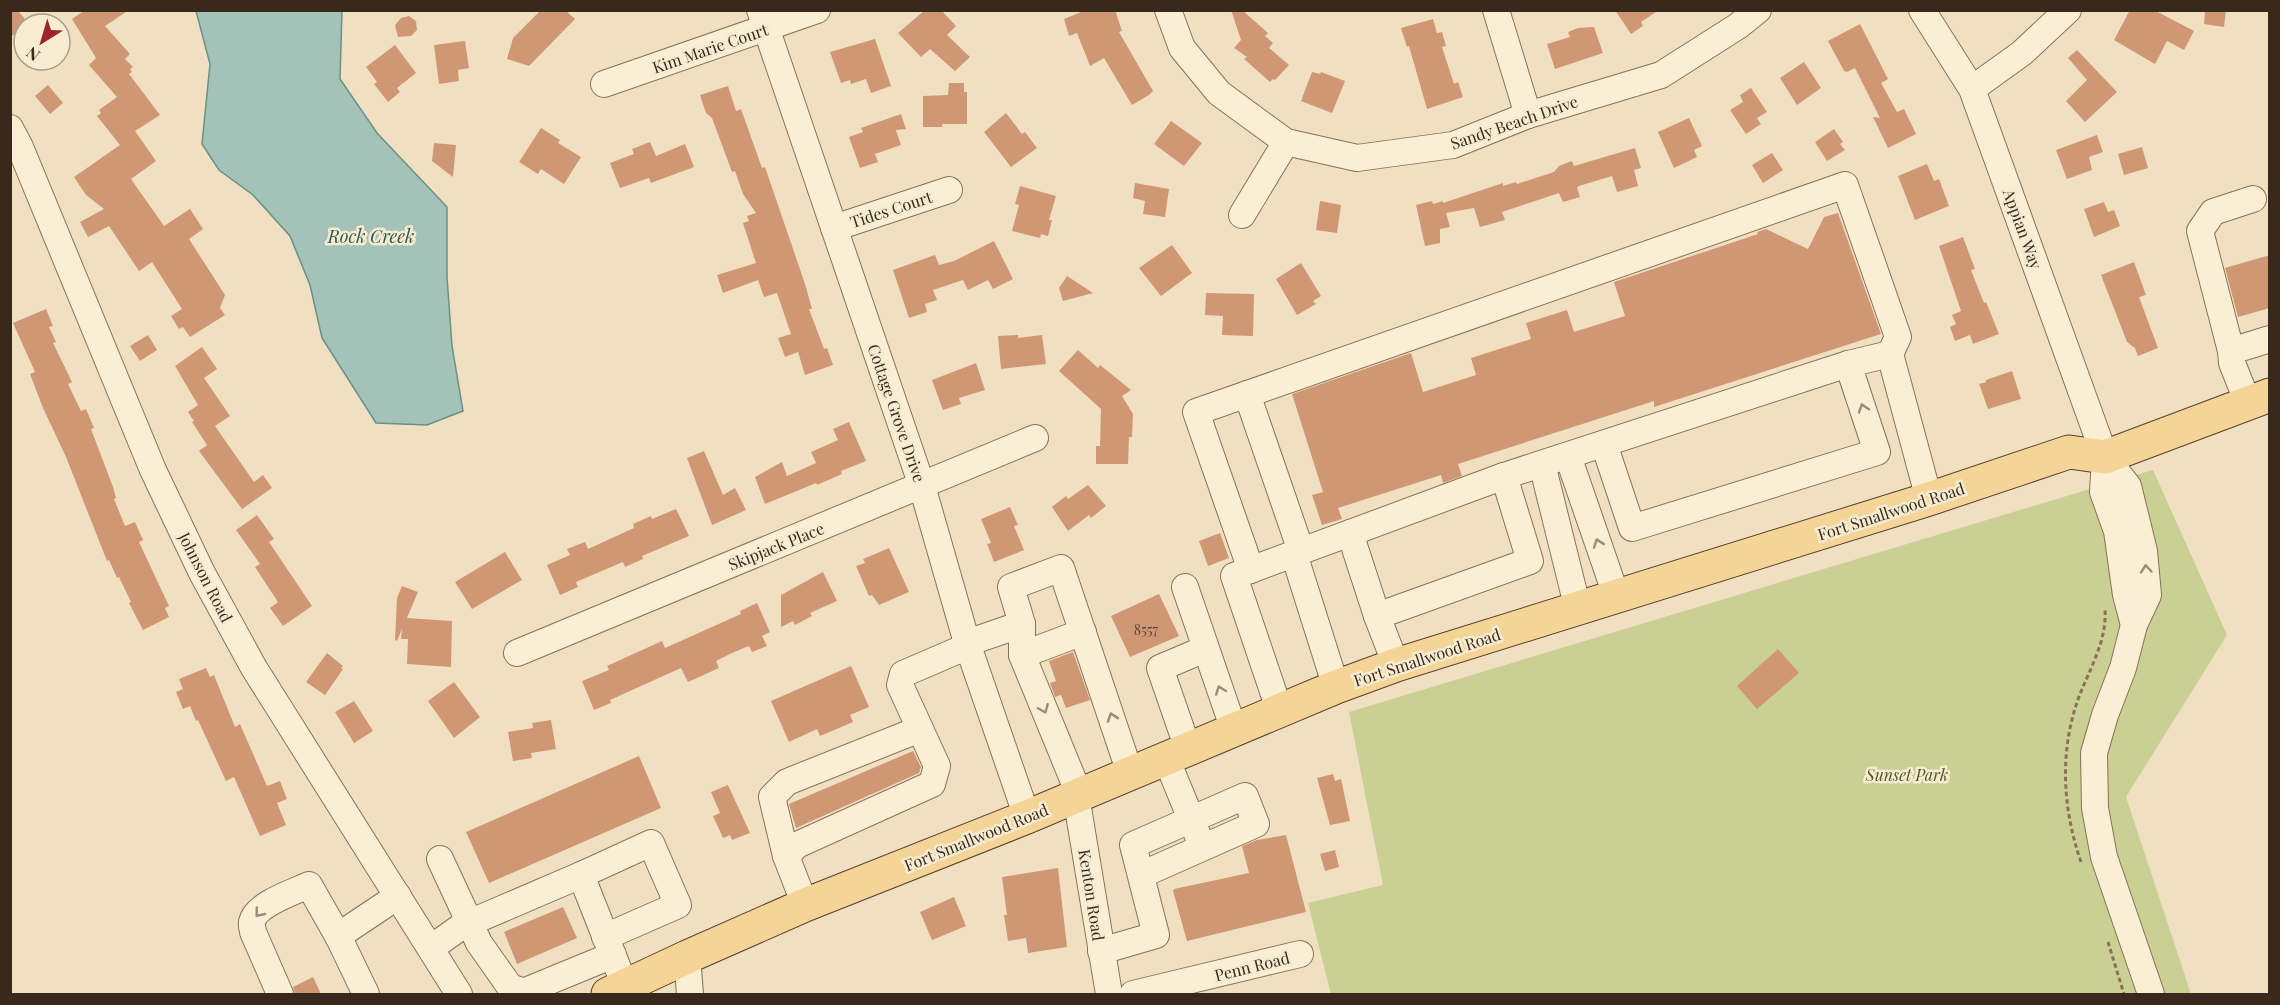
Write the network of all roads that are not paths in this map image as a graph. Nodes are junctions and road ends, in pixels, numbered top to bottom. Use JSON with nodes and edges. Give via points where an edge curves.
{"nodes":[{"id":1,"x":817,"y":10,"type":"edge"},
{"id":2,"x":1168,"y":10,"type":"edge"},
{"id":3,"x":1496,"y":10,"type":"edge"},
{"id":4,"x":1758,"y":10,"type":"edge"},
{"id":5,"x":1922,"y":10,"type":"edge"},
{"id":6,"x":2068,"y":10,"type":"edge"},
{"id":7,"x":763,"y":20,"type":"edge"},
{"id":8,"x":604,"y":84,"type":"dead end"},
{"id":9,"x":1972,"y":89,"type":"junction"},
{"id":10,"x":1528,"y":115,"type":"junction"},
{"id":11,"x":10,"y":128,"type":"edge"},
{"id":12,"x":1286,"y":142,"type":"junction"},
{"id":13,"x":949,"y":190,"type":"dead end"},
{"id":14,"x":2253,"y":199,"type":"dead end"},
{"id":15,"x":1242,"y":215,"type":"dead end"},
{"id":16,"x":834,"y":228,"type":"junction"},
{"id":17,"x":2270,"y":339,"type":"edge"},
{"id":18,"x":2231,"y":351,"type":"junction"},
{"id":19,"x":1890,"y":354,"type":"junction"},
{"id":20,"x":1848,"y":364,"type":"junction"},
{"id":21,"x":1247,"y":394,"type":"junction"},
{"id":22,"x":2259,"y":399,"type":"edge"},
{"id":23,"x":1035,"y":438,"type":"dead end"},
{"id":24,"x":1604,"y":444,"type":"junction"},
{"id":25,"x":1568,"y":456,"type":"junction"},
{"id":26,"x":2105,"y":457,"type":"junction"},
{"id":27,"x":1542,"y":464,"type":"junction"},
{"id":28,"x":1503,"y":476,"type":"junction"},
{"id":29,"x":922,"y":486,"type":"junction"},
{"id":30,"x":1929,"y":499,"type":"junction"},
{"id":31,"x":1350,"y":533,"type":"junction"},
{"id":32,"x":1298,"y":552,"type":"junction"},
{"id":33,"x":1251,"y":570,"type":"junction"},
{"id":34,"x":1185,"y":586,"type":"dead end"},
{"id":35,"x":1617,"y":598,"type":"junction"},
{"id":36,"x":1578,"y":609,"type":"junction"},
{"id":37,"x":1377,"y":616,"type":"junction"},
{"id":38,"x":1022,"y":624,"type":"junction"},
{"id":39,"x":1083,"y":632,"type":"junction"},
{"id":40,"x":967,"y":645,"type":"junction"},
{"id":41,"x":1205,"y":649,"type":"junction"},
{"id":42,"x":517,"y":653,"type":"dead end"},
{"id":43,"x":1022,"y":655,"type":"junction"},
{"id":44,"x":1396,"y":665,"type":"junction"},
{"id":45,"x":1336,"y":687,"type":"junction"},
{"id":46,"x":1280,"y":712,"type":"junction"},
{"id":47,"x":920,"y":729,"type":"junction"},
{"id":48,"x":1234,"y":730,"type":"junction"},
{"id":49,"x":1177,"y":754,"type":"junction"},
{"id":50,"x":1131,"y":773,"type":"junction"},
{"id":51,"x":1077,"y":795,"type":"junction"},
{"id":52,"x":1027,"y":818,"type":"junction"},
{"id":53,"x":1191,"y":820,"type":"junction"},
{"id":54,"x":1202,"y":848,"type":"junction"},
{"id":55,"x":786,"y":856,"type":"junction"},
{"id":56,"x":440,"y":859,"type":"dead end"},
{"id":57,"x":581,"y":875,"type":"junction"},
{"id":58,"x":1141,"y":875,"type":"junction"},
{"id":59,"x":398,"y":896,"type":"junction"},
{"id":60,"x":806,"y":904,"type":"junction"},
{"id":61,"x":469,"y":923,"type":"junction"},
{"id":62,"x":338,"y":936,"type":"junction"},
{"id":63,"x":609,"y":946,"type":"junction"},
{"id":64,"x":430,"y":948,"type":"junction"},
{"id":65,"x":1101,"y":951,"type":"junction"},
{"id":66,"x":1300,"y":954,"type":"dead end"},
{"id":67,"x":687,"y":957,"type":"junction"},
{"id":68,"x":616,"y":990,"type":"edge"},
{"id":69,"x":280,"y":994,"type":"edge"},
{"id":70,"x":366,"y":994,"type":"edge"},
{"id":71,"x":459,"y":994,"type":"edge"},
{"id":72,"x":690,"y":994,"type":"edge"},
{"id":73,"x":1109,"y":994,"type":"edge"},
{"id":74,"x":1133,"y":994,"type":"edge"},
{"id":75,"x":2151,"y":994,"type":"edge"}],
"edges":[{"from":1,"to":7,"type":"street","name":"Kim Marie Court"},
{"from":2,"to":12,"type":"street","name":"Sandy Beach Drive","via":[[1182,48],[1219,93]]},
{"from":3,"to":10,"type":"street"},
{"from":4,"to":10,"type":"street","name":"Sandy Beach Drive","via":[[1660,75]]},
{"from":5,"to":9,"type":"street","name":"Appian Way"},
{"from":6,"to":9,"type":"street","via":[[2022,53]]},
{"from":7,"to":8,"type":"street","name":"Kim Marie Court"},
{"from":7,"to":16,"type":"street","name":"Cottage Grove Drive"},
{"from":9,"to":26,"type":"street","name":"Appian Way"},
{"from":10,"to":12,"type":"street","name":"Sandy Beach Drive","via":[[1453,145],[1357,158]]},
{"from":11,"to":59,"type":"street","name":"Johnson Road","via":[[153,470],[202,573],[254,668]]},
{"from":12,"to":15,"type":"street"},
{"from":13,"to":16,"type":"street","name":"Tides Court"},
{"from":14,"to":18,"type":"street","via":[[2213,212],[2200,231]]},
{"from":16,"to":29,"type":"street","name":"Cottage Grove Drive"},
{"from":17,"to":18,"type":"street"},
{"from":18,"to":22,"type":"street","via":[[2232,363]]},
{"from":19,"to":20,"type":"street"},
{"from":19,"to":21,"type":"street","via":[[1898,337],[1845,185]]},
{"from":19,"to":30,"type":"street"},
{"from":20,"to":24,"type":"street"},
{"from":24,"to":20,"type":"street","one_way":true,"via":[[1632,528],[1877,452]]},
{"from":21,"to":32,"type":"street"},
{"from":21,"to":33,"type":"street","via":[[1196,412]]},
{"from":22,"to":26,"type":"main road","name":"Fort Smallwood Road"},
{"from":23,"to":29,"type":"street","name":"Skipjack Place"},
{"from":24,"to":25,"type":"street"},
{"from":25,"to":27,"type":"street"},
{"from":35,"to":25,"type":"street","one_way":true},
{"from":26,"to":30,"type":"main road","name":"Fort Smallwood Road","via":[[2069,452]]},
{"from":26,"to":75,"type":"street","name":"Appian Way","via":[[2128,486],[2144,551],[2148,595],[2134,625],[2094,753],[2095,808],[2104,857]]},
{"from":27,"to":28,"type":"street"},
{"from":27,"to":36,"type":"street"},
{"from":28,"to":31,"type":"street"},
{"from":28,"to":37,"type":"street","via":[[1530,561]]},
{"from":29,"to":40,"type":"street","name":"Cottage Grove Drive"},
{"from":29,"to":42,"type":"street","name":"Skipjack Place"},
{"from":30,"to":35,"type":"main road","name":"Fort Smallwood Road"},
{"from":31,"to":32,"type":"street"},
{"from":31,"to":37,"type":"street"},
{"from":32,"to":33,"type":"street"},
{"from":32,"to":45,"type":"street"},
{"from":33,"to":46,"type":"street","via":[[1234,576]]},
{"from":34,"to":41,"type":"street"},
{"from":35,"to":36,"type":"main road","name":"Fort Smallwood Road"},
{"from":36,"to":44,"type":"main road","name":"Fort Smallwood Road"},
{"from":37,"to":44,"type":"street"},
{"from":38,"to":39,"type":"street","via":[[1011,587],[1061,568]]},
{"from":38,"to":40,"type":"street"},
{"from":38,"to":43,"type":"street"},
{"from":39,"to":43,"type":"street"},
{"from":50,"to":39,"type":"street","one_way":true},
{"from":40,"to":47,"type":"street","via":[[903,674],[900,685]]},
{"from":40,"to":52,"type":"street","name":"Cottage Grove Drive"},
{"from":48,"to":41,"type":"street","one_way":true},
{"from":41,"to":49,"type":"street","via":[[1160,668]]},
{"from":43,"to":51,"type":"street","name":"Kenton Road","one_way":true},
{"from":44,"to":45,"type":"main road","name":"Fort Smallwood Road"},
{"from":45,"to":46,"type":"main road","name":"Fort Smallwood Road"},
{"from":46,"to":48,"type":"main road","name":"Fort Smallwood Road"},
{"from":47,"to":55,"type":"street","via":[[937,766],[932,784],[797,845]]},
{"from":47,"to":55,"type":"street","via":[[787,782],[772,797]]},
{"from":48,"to":49,"type":"main road","name":"Fort Smallwood Road"},
{"from":49,"to":50,"type":"main road","name":"Fort Smallwood Road"},
{"from":49,"to":53,"type":"street"},
{"from":50,"to":51,"type":"main road","name":"Fort Smallwood Road"},
{"from":51,"to":52,"type":"main road","name":"Fort Smallwood Road"},
{"from":51,"to":65,"type":"street","name":"Kenton Road"},
{"from":52,"to":60,"type":"main road","name":"Fort Smallwood Road"},
{"from":53,"to":54,"type":"street"},
{"from":53,"to":54,"type":"street","via":[[1245,796],[1256,824]]},
{"from":53,"to":58,"type":"street","via":[[1133,845]]},
{"from":54,"to":58,"type":"street"},
{"from":55,"to":60,"type":"street"},
{"from":56,"to":61,"type":"street"},
{"from":57,"to":61,"type":"street"},
{"from":57,"to":63,"type":"street"},
{"from":57,"to":63,"type":"street","via":[[651,843],[678,904]]},
{"from":58,"to":65,"type":"street","via":[[1156,935]]},
{"from":59,"to":62,"type":"street"},
{"from":59,"to":64,"type":"street","name":"Johnson Road"},
{"from":60,"to":67,"type":"main road","name":"Fort Smallwood Road"},
{"from":61,"to":63,"type":"street","via":[[506,982],[522,991]]},
{"from":61,"to":64,"type":"street"},
{"from":62,"to":69,"type":"street","one_way":true,"via":[[309,885],[266,905],[256,914],[253,932]]},
{"from":62,"to":70,"type":"street"},
{"from":63,"to":68,"type":"street"},
{"from":64,"to":71,"type":"street","name":"Johnson Road"},
{"from":65,"to":73,"type":"street","name":"Kenton Road"},
{"from":66,"to":74,"type":"street","name":"Penn Road"},
{"from":67,"to":68,"type":"main road","name":"Fort Smallwood Road"},
{"from":67,"to":72,"type":"street"}]}
